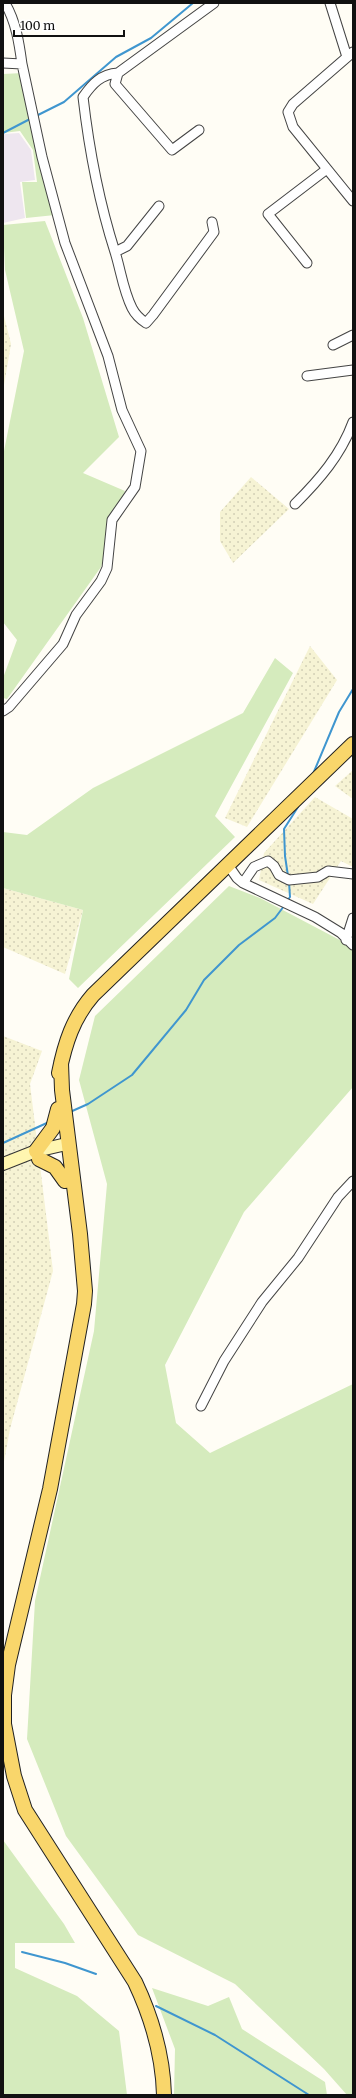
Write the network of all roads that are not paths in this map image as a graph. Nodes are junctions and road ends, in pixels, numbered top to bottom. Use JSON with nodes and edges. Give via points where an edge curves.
{"nodes":[{"id":1,"x":5,"y":3,"type":"edge"},
{"id":2,"x":214,"y":3,"type":"edge"},
{"id":3,"x":330,"y":3,"type":"edge"},
{"id":4,"x":350,"y":54,"type":"edge"},
{"id":5,"x":3,"y":63,"type":"edge"},
{"id":6,"x":22,"y":64,"type":"junction"},
{"id":7,"x":118,"y":73,"type":"junction"},
{"id":8,"x":198,"y":130,"type":"dead end"},
{"id":9,"x":327,"y":170,"type":"junction"},
{"id":10,"x":353,"y":201,"type":"edge"},
{"id":11,"x":158,"y":206,"type":"dead end"},
{"id":12,"x":212,"y":222,"type":"dead end"},
{"id":13,"x":115,"y":252,"type":"junction"},
{"id":14,"x":307,"y":263,"type":"dead end"},
{"id":15,"x":353,"y":335,"type":"edge"},
{"id":16,"x":333,"y":345,"type":"dead end"},
{"id":17,"x":353,"y":370,"type":"edge"},
{"id":18,"x":307,"y":376,"type":"dead end"},
{"id":19,"x":353,"y":422,"type":"edge"},
{"id":20,"x":295,"y":504,"type":"dead end"},
{"id":21,"x":3,"y":711,"type":"edge"},
{"id":22,"x":353,"y":744,"type":"edge"},
{"id":23,"x":228,"y":865,"type":"junction"},
{"id":24,"x":353,"y":874,"type":"edge"},
{"id":25,"x":243,"y":883,"type":"junction"},
{"id":26,"x":353,"y":918,"type":"edge"},
{"id":27,"x":350,"y":942,"type":"edge"},
{"id":28,"x":61,"y":1063,"type":"junction"},
{"id":29,"x":58,"y":1109,"type":"junction"},
{"id":30,"x":64,"y":1149,"type":"junction"},
{"id":31,"x":38,"y":1155,"type":"junction"},
{"id":32,"x":7,"y":1163,"type":"edge"},
{"id":33,"x":65,"y":1180,"type":"junction"},
{"id":34,"x":353,"y":1181,"type":"edge"},
{"id":35,"x":79,"y":1329,"type":"junction"},
{"id":36,"x":201,"y":1406,"type":"dead end"},
{"id":37,"x":164,"y":2095,"type":"edge"}],
"edges":[{"from":1,"to":6,"type":"street","via":[[17,31]]},
{"from":2,"to":7,"type":"street"},
{"from":3,"to":4,"type":"street"},
{"from":4,"to":9,"type":"street","via":[[293,104],[288,112],[293,127]]},
{"from":5,"to":6,"type":"street"},
{"from":6,"to":21,"type":"street","via":[[42,157],[65,243],[108,356],[122,410],[141,451],[135,487],[112,520],[110,553],[104,575],[76,615],[63,644]]},
{"from":7,"to":8,"type":"street","via":[[115,84],[172,150]]},
{"from":7,"to":13,"type":"street","via":[[107,74],[91,85],[83,98],[86,129],[108,234]]},
{"from":9,"to":10,"type":"street"},
{"from":9,"to":14,"type":"street","via":[[268,214]]},
{"from":11,"to":13,"type":"street","via":[[127,246]]},
{"from":12,"to":13,"type":"street","via":[[214,232],[146,323],[132,309]]},
{"from":15,"to":16,"type":"street"},
{"from":17,"to":18,"type":"street"},
{"from":19,"to":20,"type":"street","via":[[336,456],[319,479]]},
{"from":22,"to":23,"type":"main road"},
{"from":23,"to":25,"type":"street"},
{"from":23,"to":28,"type":"main road","via":[[82,1008],[73,1024]]},
{"from":24,"to":25,"type":"street","via":[[328,871],[318,876],[288,880],[279,875],[268,861],[254,867]]},
{"from":25,"to":27,"type":"street","via":[[315,917]]},
{"from":26,"to":27,"type":"street"},
{"from":28,"to":29,"type":"main road","via":[[56,1092]]},
{"from":28,"to":30,"type":"main road"},
{"from":29,"to":30,"type":"main road"},
{"from":29,"to":31,"type":"main road","via":[[53,1128]]},
{"from":30,"to":31,"type":"main road"},
{"from":30,"to":33,"type":"main road"},
{"from":30,"to":35,"type":"main road","via":[[84,1277],[84,1304]]},
{"from":31,"to":32,"type":"main road"},
{"from":31,"to":33,"type":"main road","via":[[55,1167]]},
{"from":33,"to":35,"type":"main road","via":[[78,1283]]},
{"from":34,"to":36,"type":"street","via":[[338,1197],[298,1258],[262,1302],[224,1361]]},
{"from":35,"to":37,"type":"main road","via":[[50,1488],[8,1664],[4,1724],[14,1776],[25,1810],[136,1982],[149,2013],[158,2046],[164,2078]]}]}
